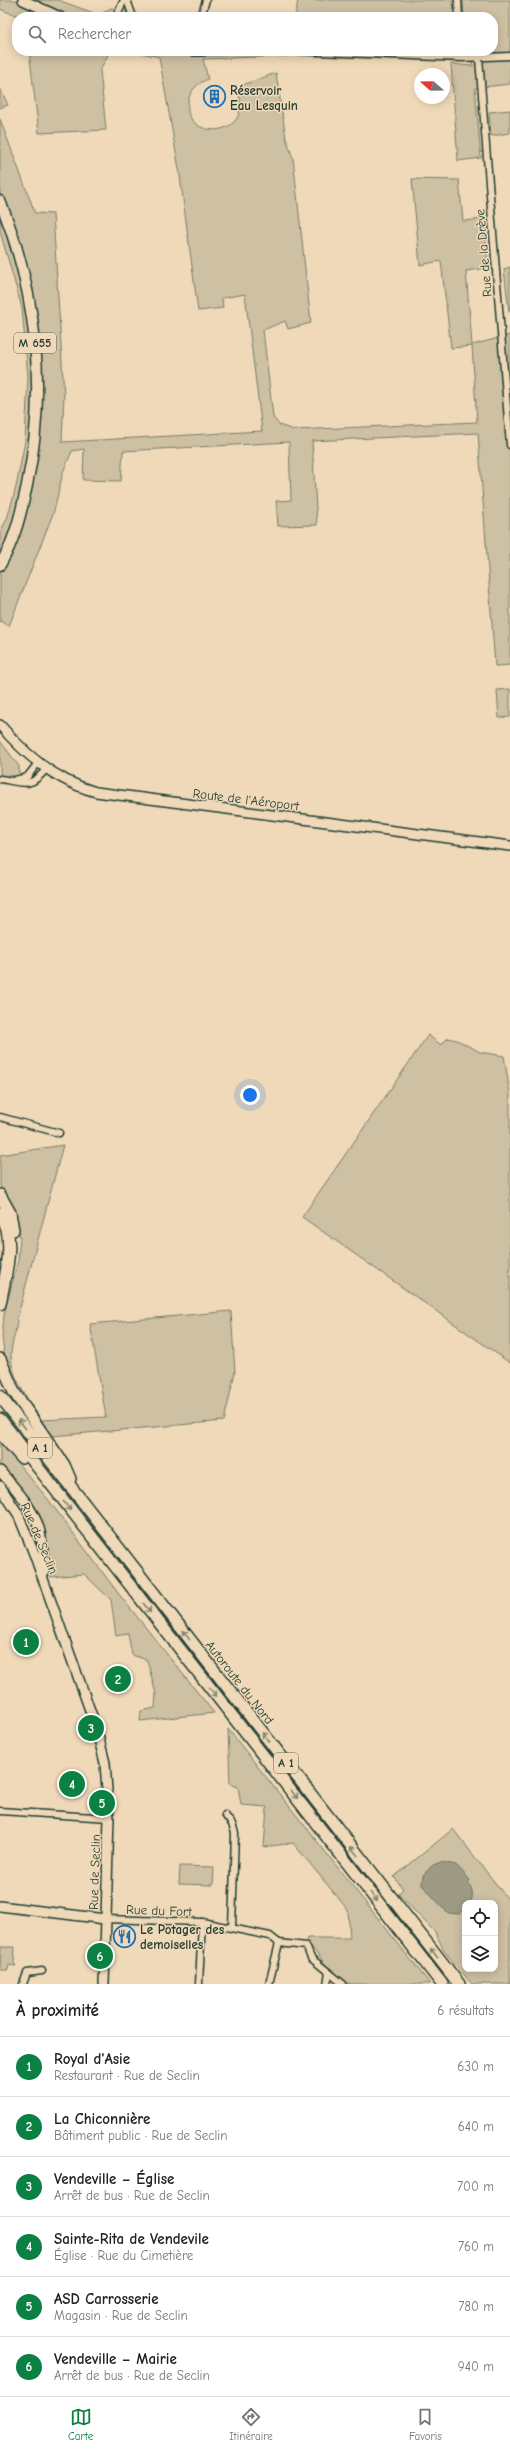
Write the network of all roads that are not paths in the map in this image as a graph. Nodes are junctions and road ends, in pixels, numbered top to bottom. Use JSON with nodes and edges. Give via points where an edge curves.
{"nodes":[{"id":1,"x":23,"y":0,"type":"edge"},
{"id":2,"x":124,"y":0,"type":"edge"},
{"id":3,"x":127,"y":0,"type":"edge"},
{"id":4,"x":206,"y":0,"type":"edge"},
{"id":5,"x":458,"y":0,"type":"edge"},
{"id":6,"x":49,"y":12,"type":"edge"},
{"id":7,"x":118,"y":12,"type":"edge"},
{"id":8,"x":131,"y":12,"type":"edge"},
{"id":9,"x":202,"y":12,"type":"edge"},
{"id":10,"x":459,"y":12,"type":"edge"},
{"id":11,"x":414,"y":56,"type":"edge"},
{"id":12,"x":510,"y":56,"type":"edge"},
{"id":13,"x":462,"y":58,"type":"joint"},
{"id":14,"x":479,"y":58,"type":"junction"},
{"id":15,"x":0,"y":201,"type":"edge"},
{"id":16,"x":510,"y":445,"type":"edge"},
{"id":17,"x":26,"y":489,"type":"junction"},
{"id":18,"x":0,"y":551,"type":"edge"},
{"id":19,"x":0,"y":565,"type":"edge"},
{"id":20,"x":0,"y":725,"type":"edge"},
{"id":21,"x":38,"y":763,"type":"junction"},
{"id":22,"x":46,"y":769,"type":"junction"},
{"id":23,"x":3,"y":780,"type":"edge"},
{"id":24,"x":510,"y":846,"type":"edge"},
{"id":25,"x":0,"y":1117,"type":"edge"},
{"id":26,"x":59,"y":1133,"type":"dead end"},
{"id":27,"x":0,"y":1195,"type":"edge"},
{"id":28,"x":0,"y":1213,"type":"edge"},
{"id":29,"x":0,"y":1226,"type":"edge"},
{"id":30,"x":0,"y":1254,"type":"edge"},
{"id":31,"x":4,"y":1282,"type":"junction"},
{"id":32,"x":0,"y":1304,"type":"edge"},
{"id":33,"x":0,"y":1359,"type":"edge"},
{"id":34,"x":0,"y":1396,"type":"edge"},
{"id":35,"x":0,"y":1419,"type":"edge"},
{"id":36,"x":0,"y":1433,"type":"edge"},
{"id":37,"x":0,"y":1471,"type":"edge"},
{"id":38,"x":43,"y":1476,"type":"junction"},
{"id":39,"x":0,"y":1486,"type":"edge"},
{"id":40,"x":80,"y":1499,"type":"junction"},
{"id":41,"x":53,"y":1602,"type":"junction"},
{"id":42,"x":0,"y":1811,"type":"edge"},
{"id":43,"x":225,"y":1815,"type":"dead end"},
{"id":44,"x":109,"y":1818,"type":"junction"},
{"id":45,"x":0,"y":1906,"type":"edge"},
{"id":46,"x":106,"y":1919,"type":"junction"},
{"id":47,"x":202,"y":1922,"type":"junction"},
{"id":48,"x":232,"y":1927,"type":"junction"},
{"id":49,"x":279,"y":1943,"type":"junction"},
{"id":50,"x":42,"y":1972,"type":"dead end"},
{"id":51,"x":329,"y":1973,"type":"junction"},
{"id":52,"x":23,"y":1984,"type":"edge"},
{"id":53,"x":104,"y":1984,"type":"edge"},
{"id":54,"x":198,"y":1984,"type":"edge"},
{"id":55,"x":269,"y":1984,"type":"edge"},
{"id":56,"x":327,"y":1984,"type":"edge"},
{"id":57,"x":343,"y":1984,"type":"edge"},
{"id":58,"x":442,"y":1984,"type":"edge"},
{"id":59,"x":458,"y":1984,"type":"edge"}],
"edges":[{"from":1,"to":6,"type":"street"},
{"from":2,"to":7,"type":"street"},
{"from":3,"to":8,"type":"street"},
{"from":4,"to":9,"type":"street"},
{"from":5,"to":10,"type":"street"},
{"from":11,"to":13,"type":"street"},
{"from":12,"to":14,"type":"street"},
{"from":13,"to":14,"type":"street"},
{"from":14,"to":16,"type":"street","name":"Rue de la Drève"},
{"from":15,"to":17,"type":"main road","number":"M 655","via":[[26,280],[35,341],[37,412]]},
{"from":17,"to":18,"type":"main road","number":"M 655","via":[[15,522]]},
{"from":17,"to":19,"type":"main road","number":"M 655","via":[[12,540]]},
{"from":20,"to":21,"type":"street","name":"Route de l'Aéroport","via":[[19,747]]},
{"from":21,"to":22,"type":"street","name":"Route de l'Aéroport"},
{"from":21,"to":23,"type":"street","via":[[27,777]]},
{"from":22,"to":23,"type":"street","via":[[37,780],[28,784]]},
{"from":22,"to":24,"type":"street","name":"Route de l'Aéroport","via":[[80,786],[102,793]]},
{"from":25,"to":26,"type":"street"},
{"from":27,"to":31,"type":"highway","via":[[10,1213],[14,1237]]},
{"from":28,"to":31,"type":"highway","via":[[5,1222],[8,1239]]},
{"from":29,"to":30,"type":"highway"},
{"from":31,"to":32,"type":"highway"},
{"from":33,"to":40,"type":"highway","via":[[10,1386],[64,1465]]},
{"from":40,"to":34,"type":"highway","name":"Autoroute du Nord","number":"A 1","one_way":true},
{"from":35,"to":38,"type":"highway","name":"Autoroute du Nord","number":"A 1"},
{"from":36,"to":38,"type":"highway","via":[[35,1474]]},
{"from":37,"to":41,"type":"street","name":"Rue de Seclin","via":[[20,1494],[36,1520]]},
{"from":38,"to":58,"type":"highway","name":"Autoroute du Nord","number":"A 1","one_way":true},
{"from":39,"to":41,"type":"street","name":"Rue de Seclin","via":[[23,1524]]},
{"from":59,"to":40,"type":"highway","name":"Autoroute du Nord","number":"A 1","one_way":true},
{"from":41,"to":44,"type":"street","name":"Rue de Seclin","via":[[101,1745],[107,1771]]},
{"from":42,"to":44,"type":"street"},
{"from":43,"to":48,"type":"street","via":[[235,1833]]},
{"from":44,"to":46,"type":"street","name":"Rue de Seclin"},
{"from":45,"to":46,"type":"street"},
{"from":46,"to":47,"type":"street","name":"Rue du Fort"},
{"from":46,"to":53,"type":"street","name":"Rue de Seclin"},
{"from":47,"to":48,"type":"street","name":"Rue du Fort"},
{"from":47,"to":54,"type":"street"},
{"from":48,"to":49,"type":"street","name":"Rue du Fort","via":[[272,1936]]},
{"from":49,"to":51,"type":"street","via":[[306,1946],[311,1958]]},
{"from":49,"to":55,"type":"street"},
{"from":50,"to":52,"type":"street","via":[[27,1973]]},
{"from":51,"to":56,"type":"street"},
{"from":51,"to":57,"type":"street"}]}
